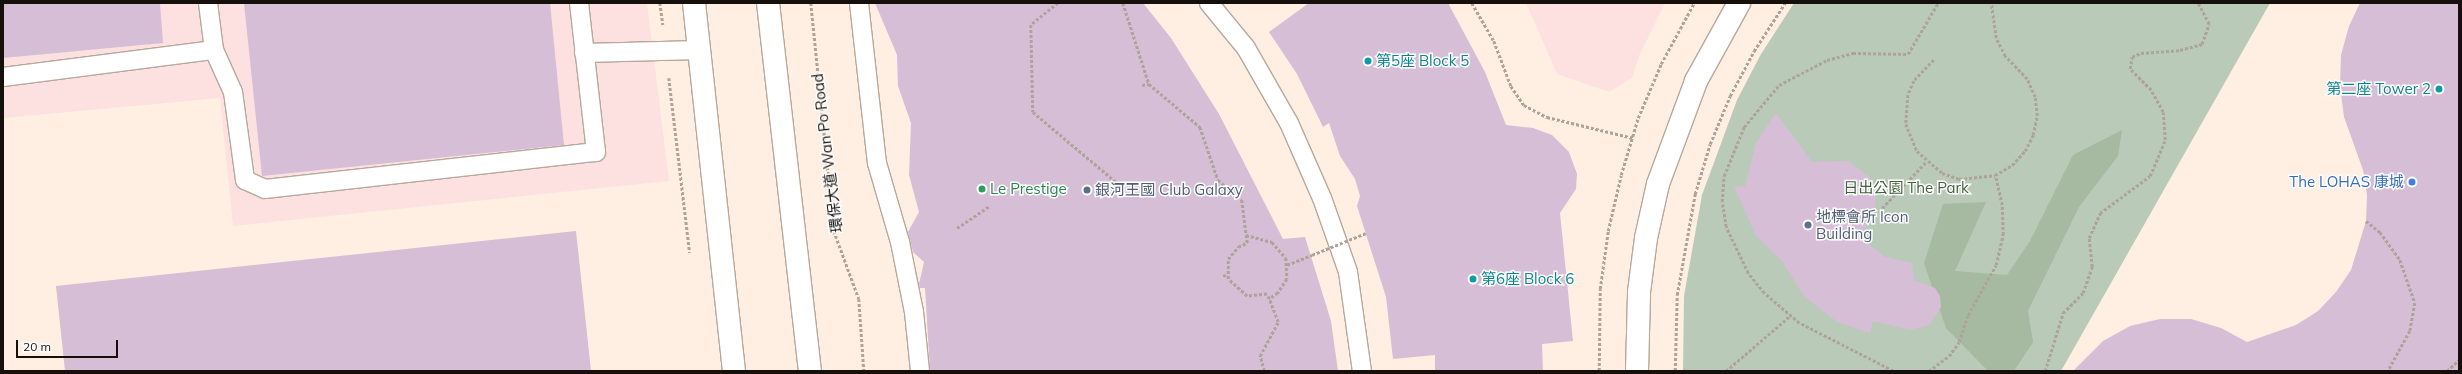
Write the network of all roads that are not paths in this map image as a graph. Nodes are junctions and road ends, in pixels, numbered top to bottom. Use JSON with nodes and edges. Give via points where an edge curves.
{"nodes":[{"id":1,"x":208,"y":3,"type":"edge"},
{"id":2,"x":579,"y":3,"type":"edge"},
{"id":3,"x":694,"y":3,"type":"edge"},
{"id":4,"x":768,"y":3,"type":"edge"},
{"id":5,"x":859,"y":3,"type":"edge"},
{"id":6,"x":1209,"y":3,"type":"edge"},
{"id":7,"x":1739,"y":3,"type":"edge"},
{"id":8,"x":214,"y":50,"type":"junction"},
{"id":9,"x":699,"y":50,"type":"junction"},
{"id":10,"x":584,"y":53,"type":"junction"},
{"id":11,"x":3,"y":77,"type":"edge"},
{"id":12,"x":734,"y":371,"type":"edge"},
{"id":13,"x":810,"y":371,"type":"edge"},
{"id":14,"x":920,"y":371,"type":"edge"},
{"id":15,"x":1362,"y":371,"type":"edge"},
{"id":16,"x":1637,"y":371,"type":"edge"}],
"edges":[{"from":1,"to":8,"type":"lane"},
{"from":2,"to":10,"type":"lane"},
{"from":3,"to":9,"type":"main road"},
{"from":4,"to":13,"type":"main road"},
{"from":5,"to":14,"type":"lane","via":[[877,163],[902,250],[914,312]]},
{"from":6,"to":15,"type":"lane","via":[[1246,48],[1289,123],[1322,198],[1348,272]]},
{"from":7,"to":16,"type":"main road","via":[[1696,81],[1658,184],[1646,238],[1639,292]]},
{"from":8,"to":10,"type":"lane","via":[[233,92],[245,180],[265,189],[596,152]]},
{"from":8,"to":11,"type":"lane"},
{"from":9,"to":10,"type":"lane"},
{"from":9,"to":12,"type":"main road"}]}
